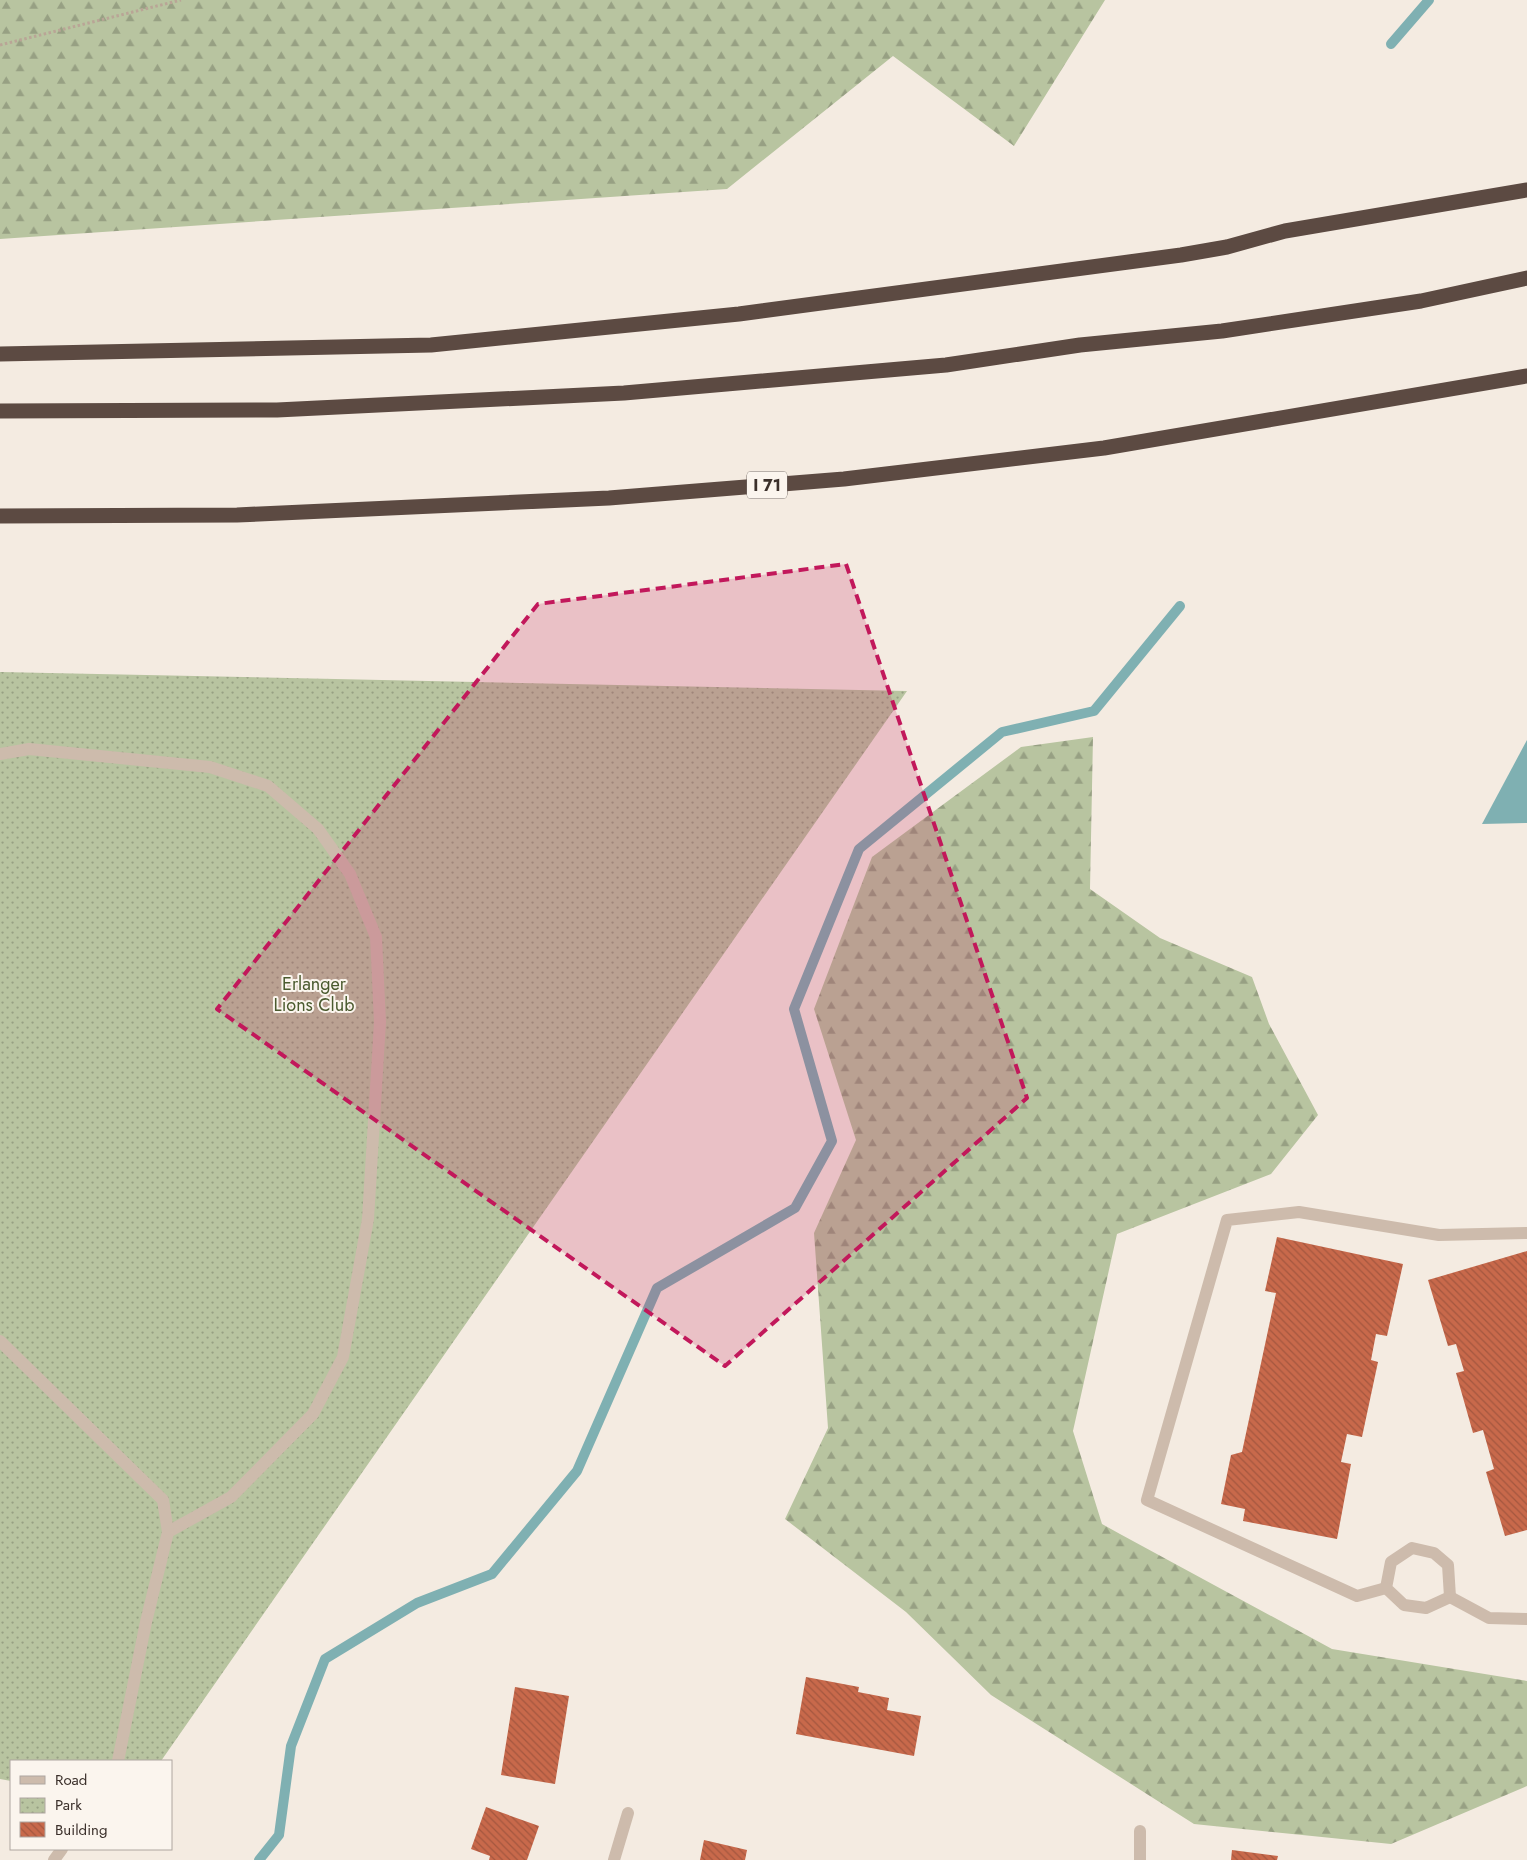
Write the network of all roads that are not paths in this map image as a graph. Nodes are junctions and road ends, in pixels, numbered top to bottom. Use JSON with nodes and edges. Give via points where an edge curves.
{"nodes":[{"id":1,"x":1527,"y":190,"type":"edge"},
{"id":2,"x":1527,"y":278,"type":"edge"},
{"id":3,"x":0,"y":354,"type":"edge"},
{"id":4,"x":1527,"y":376,"type":"edge"},
{"id":5,"x":0,"y":411,"type":"edge"},
{"id":6,"x":0,"y":516,"type":"edge"},
{"id":7,"x":0,"y":754,"type":"edge"},
{"id":8,"x":1527,"y":1233,"type":"edge"},
{"id":9,"x":0,"y":1341,"type":"edge"},
{"id":10,"x":168,"y":1532,"type":"junction"},
{"id":11,"x":1386,"y":1588,"type":"junction"},
{"id":12,"x":1450,"y":1597,"type":"junction"},
{"id":13,"x":1527,"y":1619,"type":"edge"},
{"id":14,"x":118,"y":1760,"type":"edge"},
{"id":15,"x":628,"y":1813,"type":"dead end"},
{"id":16,"x":1140,"y":1831,"type":"dead end"},
{"id":17,"x":614,"y":1860,"type":"edge"},
{"id":18,"x":1140,"y":1860,"type":"edge"}],
"edges":[{"from":1,"to":3,"type":"highway","via":[[1285,231],[1227,247],[1181,255],[739,314],[431,345]]},
{"from":2,"to":5,"type":"highway","via":[[1402,304],[1222,331],[1080,345],[926,367],[624,393],[311,408]]},
{"from":4,"to":6,"type":"highway","number":"I 71","via":[[1104,448],[844,480],[609,498],[236,515]]},
{"from":7,"to":10,"type":"street","via":[[29,748],[210,766],[268,786],[318,828],[350,874],[376,937],[380,1022],[368,1219],[344,1357],[312,1414],[231,1496]]},
{"from":8,"to":11,"type":"street","via":[[1439,1235],[1299,1212],[1227,1220],[1147,1500],[1357,1596]]},
{"from":9,"to":10,"type":"street","via":[[163,1500]]},
{"from":10,"to":14,"type":"street"},
{"from":11,"to":12,"type":"street","via":[[1404,1605],[1426,1608]]},
{"from":11,"to":12,"type":"street","via":[[1391,1562],[1412,1548],[1434,1552],[1448,1565]]},
{"from":12,"to":13,"type":"street","via":[[1489,1618]]},
{"from":15,"to":17,"type":"street"},
{"from":16,"to":18,"type":"street"}]}
